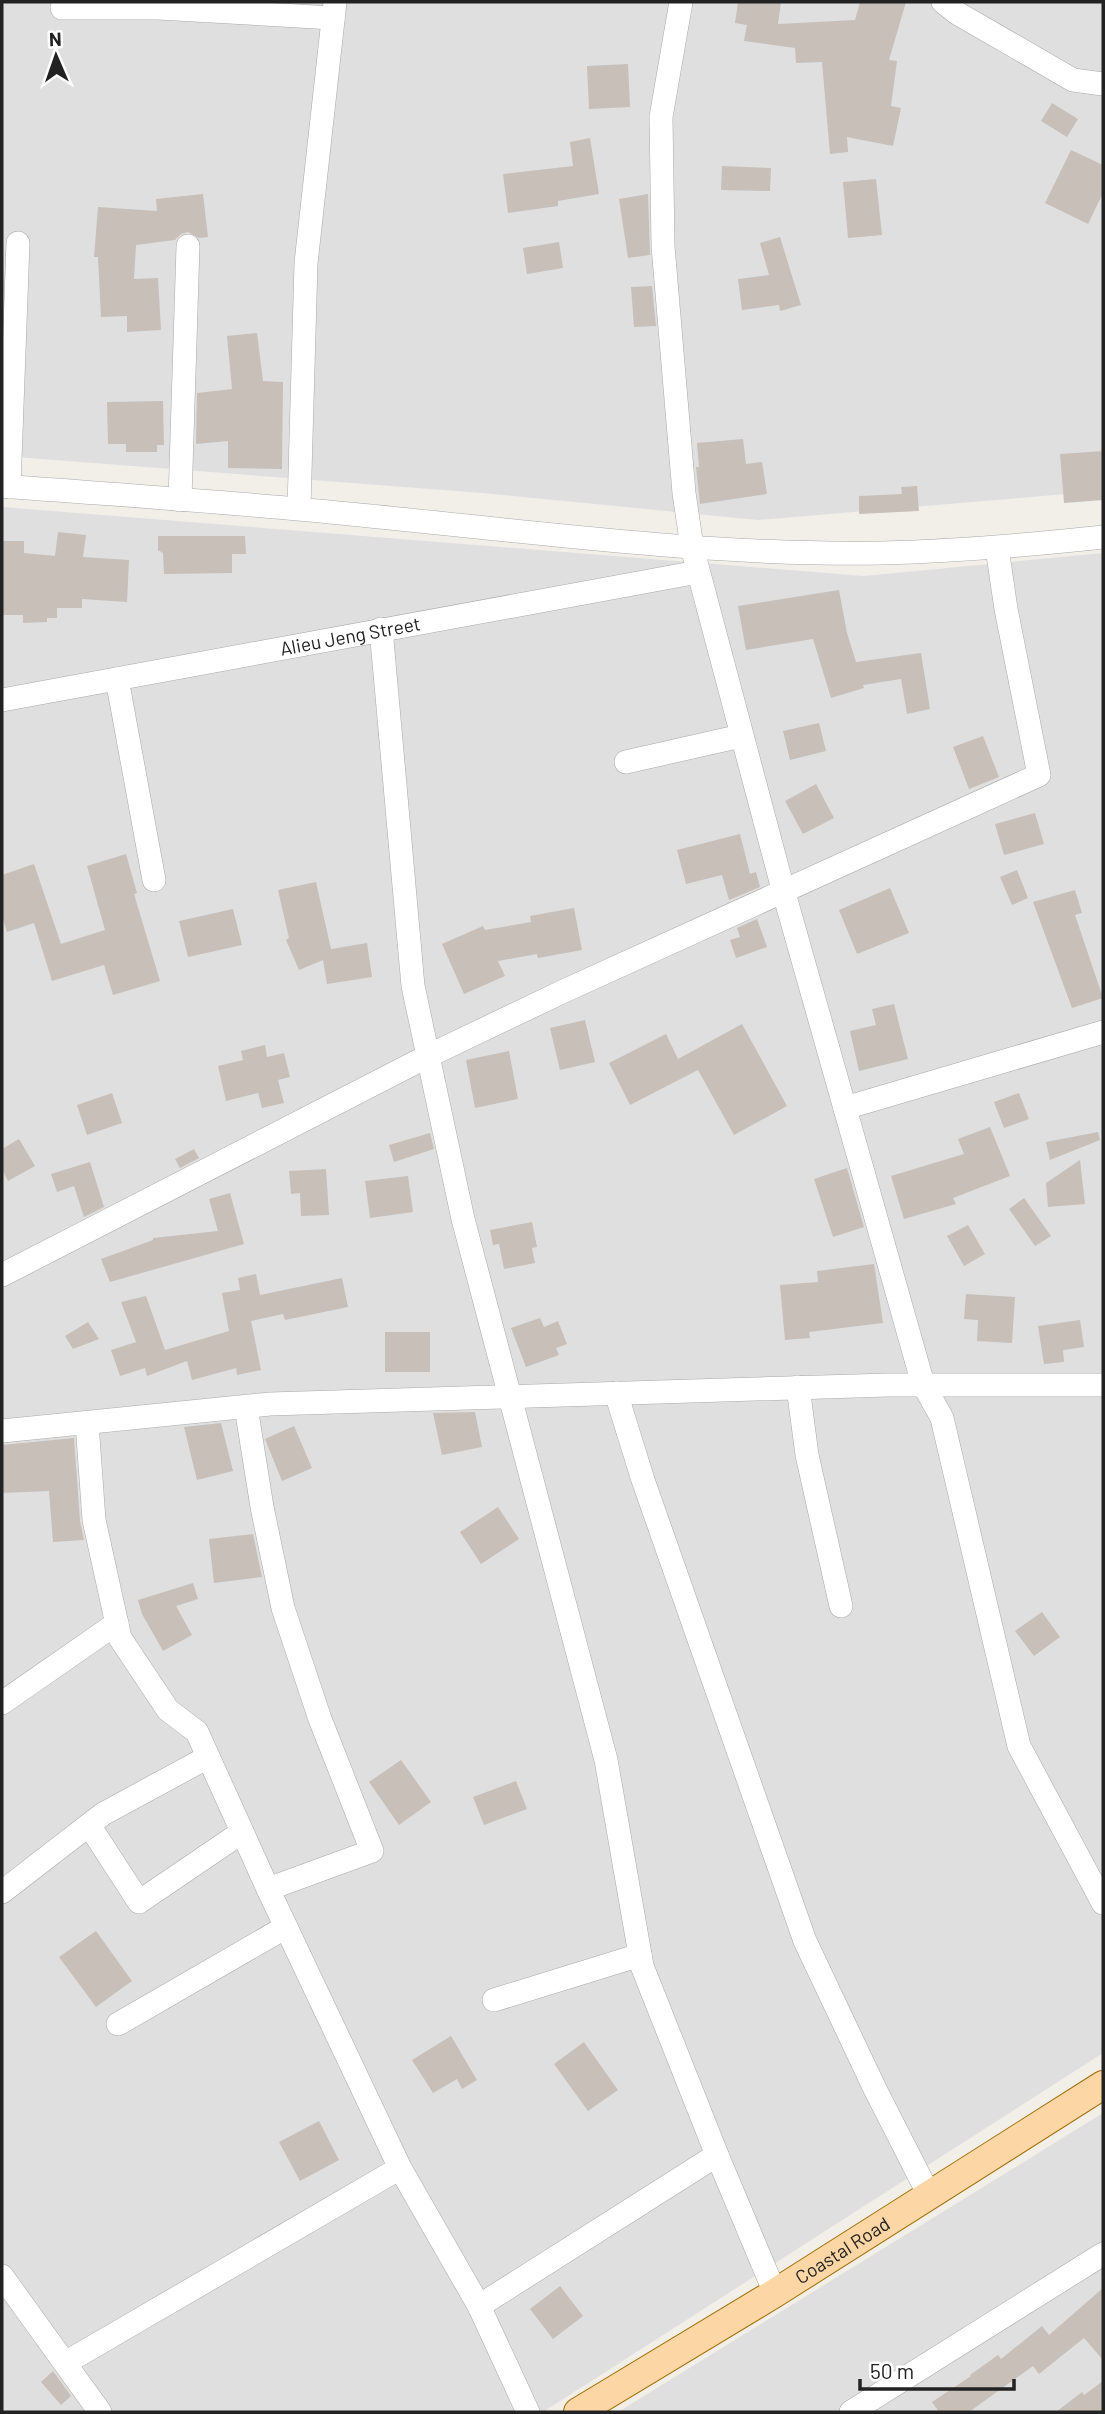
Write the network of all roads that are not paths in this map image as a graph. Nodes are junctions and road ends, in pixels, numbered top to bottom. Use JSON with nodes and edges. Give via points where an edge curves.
{"nodes":[{"id":1,"x":681,"y":2,"type":"edge"},
{"id":2,"x":943,"y":2,"type":"edge"},
{"id":3,"x":125,"y":5,"type":"edge"},
{"id":4,"x":228,"y":7,"type":"edge"},
{"id":5,"x":62,"y":8,"type":"dead end"},
{"id":6,"x":334,"y":10,"type":"edge"},
{"id":7,"x":1103,"y":84,"type":"edge"},
{"id":8,"x":18,"y":243,"type":"dead end"},
{"id":9,"x":188,"y":246,"type":"dead end"},
{"id":10,"x":5,"y":486,"type":"edge"},
{"id":11,"x":180,"y":500,"type":"junction"},
{"id":12,"x":299,"y":509,"type":"junction"},
{"id":13,"x":1103,"y":537,"type":"edge"},
{"id":14,"x":692,"y":547,"type":"junction"},
{"id":15,"x":998,"y":548,"type":"junction"},
{"id":16,"x":698,"y":572,"type":"junction"},
{"id":17,"x":381,"y":629,"type":"junction"},
{"id":18,"x":117,"y":679,"type":"junction"},
{"id":19,"x":2,"y":700,"type":"edge"},
{"id":20,"x":741,"y":736,"type":"junction"},
{"id":21,"x":626,"y":761,"type":"dead end"},
{"id":22,"x":154,"y":880,"type":"dead end"},
{"id":23,"x":784,"y":893,"type":"junction"},
{"id":24,"x":1103,"y":1032,"type":"edge"},
{"id":25,"x":428,"y":1056,"type":"junction"},
{"id":26,"x":845,"y":1108,"type":"junction"},
{"id":27,"x":2,"y":1275,"type":"edge"},
{"id":28,"x":923,"y":1384,"type":"junction"},
{"id":29,"x":1103,"y":1385,"type":"edge"},
{"id":30,"x":798,"y":1387,"type":"junction"},
{"id":31,"x":615,"y":1393,"type":"junction"},
{"id":32,"x":509,"y":1396,"type":"junction"},
{"id":33,"x":246,"y":1407,"type":"junction"},
{"id":34,"x":87,"y":1423,"type":"junction"},
{"id":35,"x":2,"y":1431,"type":"edge"},
{"id":36,"x":841,"y":1606,"type":"dead end"},
{"id":37,"x":117,"y":1623,"type":"junction"},
{"id":38,"x":2,"y":1703,"type":"edge"},
{"id":39,"x":208,"y":1757,"type":"junction"},
{"id":40,"x":89,"y":1825,"type":"junction"},
{"id":41,"x":242,"y":1832,"type":"junction"},
{"id":42,"x":268,"y":1889,"type":"junction"},
{"id":43,"x":2,"y":1892,"type":"edge"},
{"id":44,"x":1103,"y":1903,"type":"edge"},
{"id":45,"x":286,"y":1927,"type":"junction"},
{"id":46,"x":640,"y":1955,"type":"junction"},
{"id":47,"x":494,"y":2000,"type":"dead end"},
{"id":48,"x":118,"y":2024,"type":"dead end"},
{"id":49,"x":1103,"y":2085,"type":"edge"},
{"id":50,"x":717,"y":2155,"type":"junction"},
{"id":51,"x":400,"y":2168,"type":"junction"},
{"id":52,"x":929,"y":2195,"type":"junction"},
{"id":53,"x":1103,"y":2254,"type":"edge"},
{"id":54,"x":2,"y":2276,"type":"edge"},
{"id":55,"x":775,"y":2293,"type":"junction"},
{"id":56,"x":479,"y":2306,"type":"junction"},
{"id":57,"x":65,"y":2362,"type":"junction"},
{"id":58,"x":100,"y":2412,"type":"edge"},
{"id":59,"x":528,"y":2412,"type":"edge"},
{"id":60,"x":578,"y":2412,"type":"edge"},
{"id":61,"x":851,"y":2412,"type":"edge"}],
"edges":[{"from":1,"to":14,"type":"street","via":[[661,117],[663,233]]},
{"from":2,"to":7,"type":"street","via":[[1073,80]]},
{"from":3,"to":4,"type":"street"},
{"from":3,"to":5,"type":"street"},
{"from":4,"to":6,"type":"street"},
{"from":6,"to":12,"type":"street","via":[[306,263]]},
{"from":8,"to":10,"type":"street"},
{"from":9,"to":11,"type":"street"},
{"from":10,"to":11,"type":"street"},
{"from":11,"to":12,"type":"street"},
{"from":12,"to":14,"type":"street"},
{"from":13,"to":15,"type":"street"},
{"from":14,"to":15,"type":"street","via":[[880,553]]},
{"from":14,"to":16,"type":"street"},
{"from":15,"to":23,"type":"street","via":[[1039,775]]},
{"from":16,"to":17,"type":"street","name":"Alieu Jeng Street"},
{"from":16,"to":20,"type":"street"},
{"from":17,"to":18,"type":"street","name":"Alieu Jeng Street"},
{"from":17,"to":25,"type":"street","via":[[413,986]]},
{"from":18,"to":19,"type":"street","name":"Alieu Jeng Street"},
{"from":18,"to":22,"type":"street"},
{"from":20,"to":21,"type":"street"},
{"from":20,"to":23,"type":"street"},
{"from":23,"to":25,"type":"street"},
{"from":23,"to":26,"type":"street"},
{"from":24,"to":26,"type":"street"},
{"from":25,"to":27,"type":"street"},
{"from":25,"to":32,"type":"street","via":[[463,1219]]},
{"from":26,"to":28,"type":"street"},
{"from":28,"to":29,"type":"street"},
{"from":28,"to":30,"type":"street"},
{"from":28,"to":44,"type":"street","via":[[942,1418],[1019,1746]]},
{"from":30,"to":31,"type":"street"},
{"from":30,"to":36,"type":"street","via":[[807,1455]]},
{"from":31,"to":32,"type":"street"},
{"from":31,"to":52,"type":"street","via":[[805,1941]]},
{"from":32,"to":33,"type":"street"},
{"from":32,"to":46,"type":"street","via":[[606,1760]]},
{"from":33,"to":34,"type":"street"},
{"from":33,"to":42,"type":"street","via":[[283,1608],[372,1851]]},
{"from":34,"to":35,"type":"street"},
{"from":34,"to":37,"type":"street","via":[[94,1520]]},
{"from":37,"to":38,"type":"street"},
{"from":37,"to":39,"type":"street","via":[[120,1638],[168,1710],[197,1731]]},
{"from":39,"to":40,"type":"street"},
{"from":39,"to":41,"type":"street"},
{"from":40,"to":41,"type":"street","via":[[139,1902]]},
{"from":40,"to":43,"type":"street"},
{"from":41,"to":42,"type":"street"},
{"from":42,"to":45,"type":"street"},
{"from":45,"to":48,"type":"street"},
{"from":45,"to":51,"type":"street"},
{"from":46,"to":47,"type":"street"},
{"from":46,"to":50,"type":"street"},
{"from":49,"to":52,"type":"main road","name":"Coastal Road"},
{"from":50,"to":55,"type":"street"},
{"from":50,"to":56,"type":"street"},
{"from":51,"to":56,"type":"street"},
{"from":51,"to":57,"type":"street"},
{"from":52,"to":55,"type":"main road","name":"Coastal Road"},
{"from":53,"to":61,"type":"street"},
{"from":54,"to":57,"type":"street"},
{"from":55,"to":60,"type":"main road","name":"Coastal Road"},
{"from":56,"to":59,"type":"street"},
{"from":57,"to":58,"type":"street"}]}
